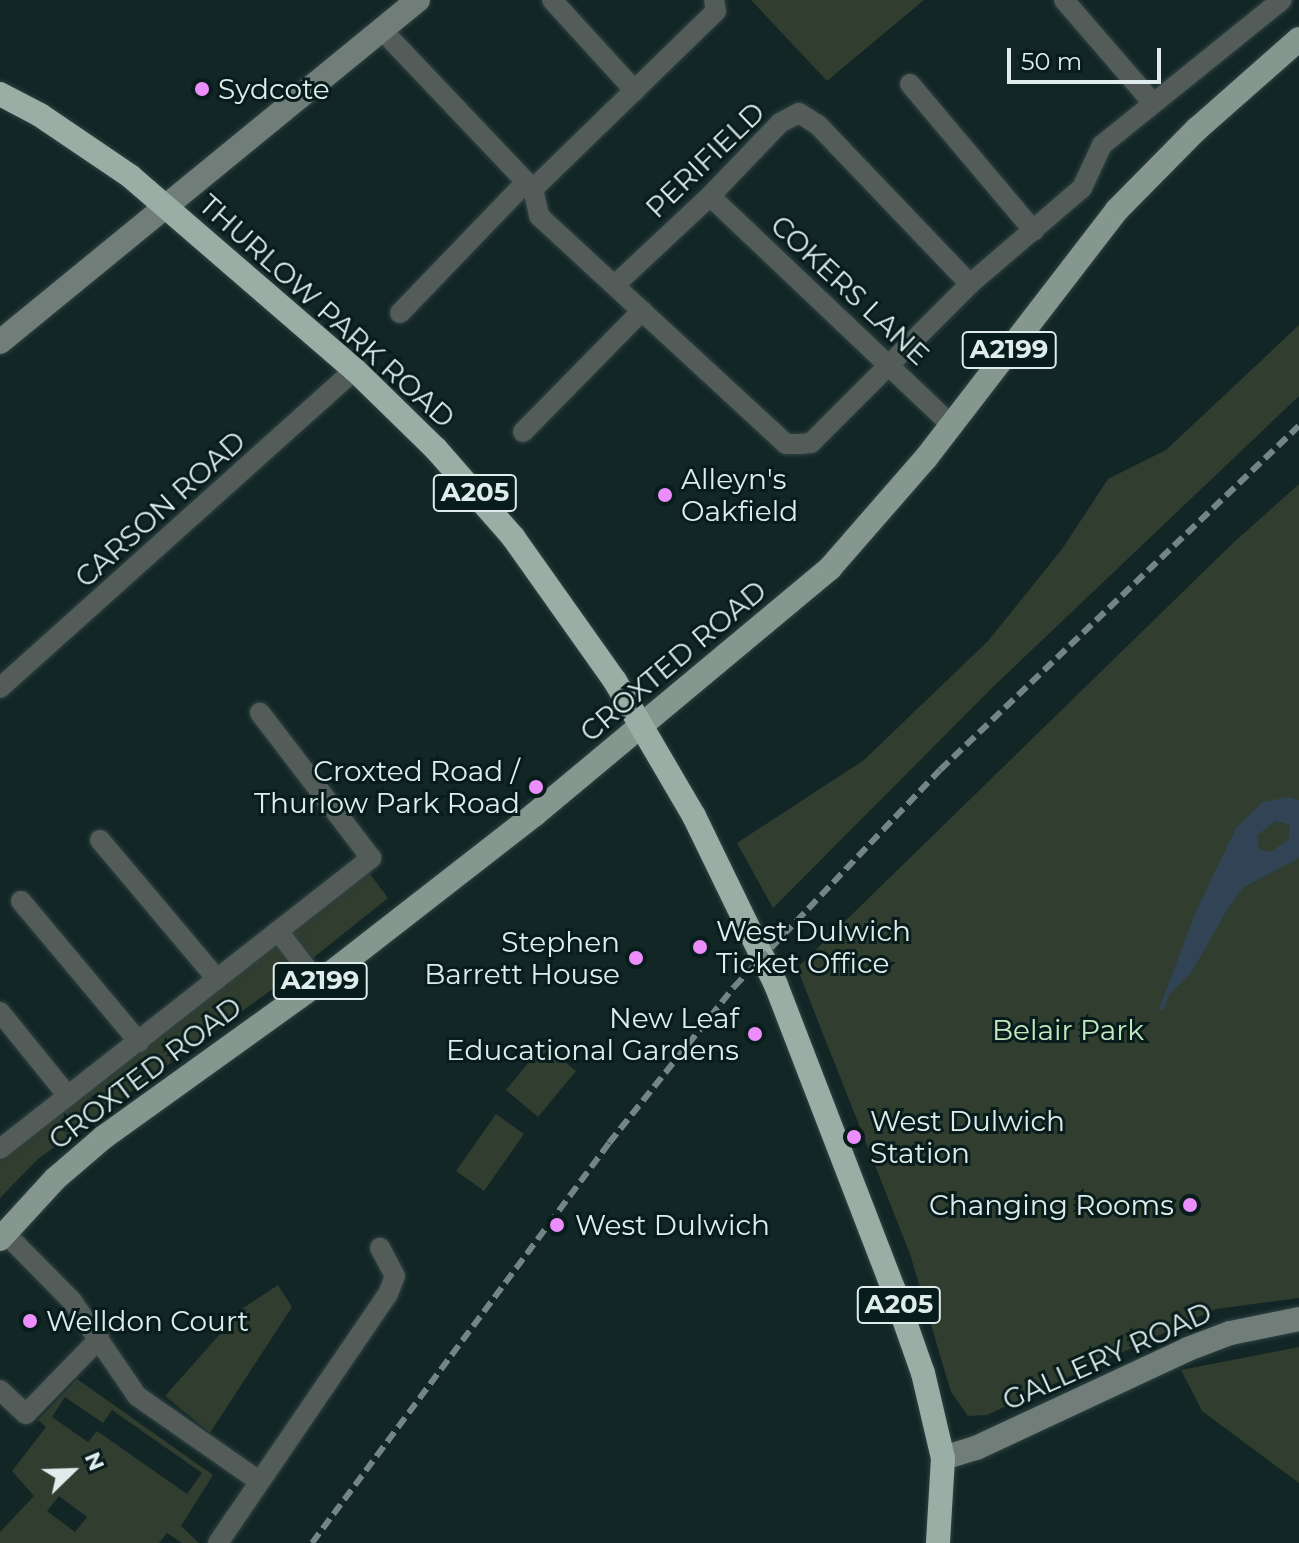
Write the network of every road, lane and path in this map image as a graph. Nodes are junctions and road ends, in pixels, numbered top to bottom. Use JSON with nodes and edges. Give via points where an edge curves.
{"nodes":[{"id":1,"x":418,"y":0,"type":"edge"},
{"id":2,"x":552,"y":0,"type":"edge"},
{"id":3,"x":714,"y":0,"type":"edge"},
{"id":4,"x":1064,"y":0,"type":"edge"},
{"id":5,"x":1282,"y":0,"type":"edge"},
{"id":6,"x":382,"y":30,"type":"junction"},
{"id":7,"x":1299,"y":39,"type":"edge"},
{"id":8,"x":910,"y":84,"type":"dead end"},
{"id":9,"x":635,"y":91,"type":"junction"},
{"id":10,"x":0,"y":94,"type":"edge"},
{"id":11,"x":1153,"y":103,"type":"junction"},
{"id":12,"x":530,"y":186,"type":"junction"},
{"id":13,"x":710,"y":196,"type":"junction"},
{"id":14,"x":165,"y":206,"type":"junction"},
{"id":15,"x":1034,"y":231,"type":"junction"},
{"id":16,"x":616,"y":284,"type":"junction"},
{"id":17,"x":970,"y":284,"type":"junction"},
{"id":18,"x":642,"y":311,"type":"junction"},
{"id":19,"x":400,"y":313,"type":"dead end"},
{"id":20,"x":0,"y":342,"type":"edge"},
{"id":21,"x":889,"y":364,"type":"junction"},
{"id":22,"x":355,"y":370,"type":"junction"},
{"id":23,"x":951,"y":425,"type":"junction"},
{"id":24,"x":523,"y":432,"type":"dead end"},
{"id":25,"x":0,"y":688,"type":"edge"},
{"id":26,"x":260,"y":713,"type":"dead end"},
{"id":27,"x":642,"y":724,"type":"junction"},
{"id":28,"x":100,"y":840,"type":"dead end"},
{"id":29,"x":21,"y":901,"type":"dead end"},
{"id":30,"x":278,"y":931,"type":"junction"},
{"id":31,"x":217,"y":979,"type":"junction"},
{"id":32,"x":318,"y":983,"type":"junction"},
{"id":33,"x":0,"y":1012,"type":"edge"},
{"id":34,"x":139,"y":1042,"type":"junction"},
{"id":35,"x":68,"y":1096,"type":"junction"},
{"id":36,"x":0,"y":1149,"type":"edge"},
{"id":37,"x":2,"y":1236,"type":"edge"},
{"id":38,"x":380,"y":1248,"type":"dead end"},
{"id":39,"x":1299,"y":1319,"type":"edge"},
{"id":40,"x":99,"y":1339,"type":"junction"},
{"id":41,"x":0,"y":1390,"type":"edge"},
{"id":42,"x":943,"y":1458,"type":"junction"},
{"id":43,"x":259,"y":1481,"type":"junction"},
{"id":44,"x":218,"y":1543,"type":"edge"},
{"id":45,"x":938,"y":1543,"type":"edge"}],
"edges":[{"from":1,"to":6,"type":"street"},
{"from":2,"to":9,"type":"street"},
{"from":3,"to":9,"type":"street","via":[[716,11]]},
{"from":4,"to":11,"type":"street"},
{"from":5,"to":11,"type":"street"},
{"from":6,"to":12,"type":"street"},
{"from":6,"to":14,"type":"street"},
{"from":7,"to":23,"type":"main road","name":"CROXTED ROAD","number":"A2199","via":[[1197,129],[1117,210]]},
{"from":8,"to":15,"type":"street"},
{"from":9,"to":12,"type":"street"},
{"from":10,"to":14,"type":"highway","name":"THURLOW PARK ROAD","number":"A205","via":[[130,176]]},
{"from":11,"to":15,"type":"street","via":[[1102,145],[1082,188]]},
{"from":12,"to":16,"type":"street","via":[[539,216]]},
{"from":12,"to":19,"type":"street"},
{"from":13,"to":16,"type":"street","name":"PERIFIELD"},
{"from":13,"to":17,"type":"street","name":"PERIFIELD","via":[[780,123],[799,113],[818,125]]},
{"from":13,"to":21,"type":"street","name":"COKERS LANE"},
{"from":14,"to":20,"type":"street"},
{"from":14,"to":22,"type":"highway","name":"THURLOW PARK ROAD","number":"A205"},
{"from":15,"to":17,"type":"street"},
{"from":16,"to":18,"type":"street"},
{"from":17,"to":21,"type":"street"},
{"from":18,"to":21,"type":"street","via":[[786,444],[811,443]]},
{"from":18,"to":24,"type":"street"},
{"from":21,"to":23,"type":"street","name":"COKERS LANE"},
{"from":22,"to":25,"type":"street","name":"CARSON ROAD"},
{"from":22,"to":27,"type":"highway","name":"THURLOW PARK ROAD","number":"A205","via":[[436,449],[513,537]]},
{"from":23,"to":27,"type":"main road","name":"CROXTED ROAD","number":"A2199","via":[[830,568]]},
{"from":26,"to":30,"type":"street","via":[[371,858]]},
{"from":27,"to":32,"type":"main road","name":"CROXTED ROAD","number":"A2199"},
{"from":27,"to":42,"type":"highway","name":"THURLOW PARK ROAD","number":"A205","via":[[719,864],[788,1012],[918,1360]]},
{"from":28,"to":31,"type":"street"},
{"from":29,"to":34,"type":"street"},
{"from":30,"to":31,"type":"street"},
{"from":30,"to":32,"type":"street"},
{"from":31,"to":34,"type":"street"},
{"from":32,"to":37,"type":"main road","name":"CROXTED ROAD","number":"A2199","via":[[104,1137]]},
{"from":33,"to":35,"type":"street"},
{"from":34,"to":35,"type":"street"},
{"from":35,"to":36,"type":"street"},
{"from":37,"to":40,"type":"street","via":[[72,1301]]},
{"from":38,"to":43,"type":"street","via":[[395,1276],[388,1294]]},
{"from":39,"to":42,"type":"street","name":"GALLERY ROAD","via":[[1230,1333],[1188,1349],[976,1448]]},
{"from":40,"to":41,"type":"street","via":[[26,1414]]},
{"from":40,"to":43,"type":"street","via":[[137,1396]]},
{"from":42,"to":45,"type":"highway","name":"THURLOW PARK ROAD","number":"A205"},
{"from":43,"to":44,"type":"street"}]}
